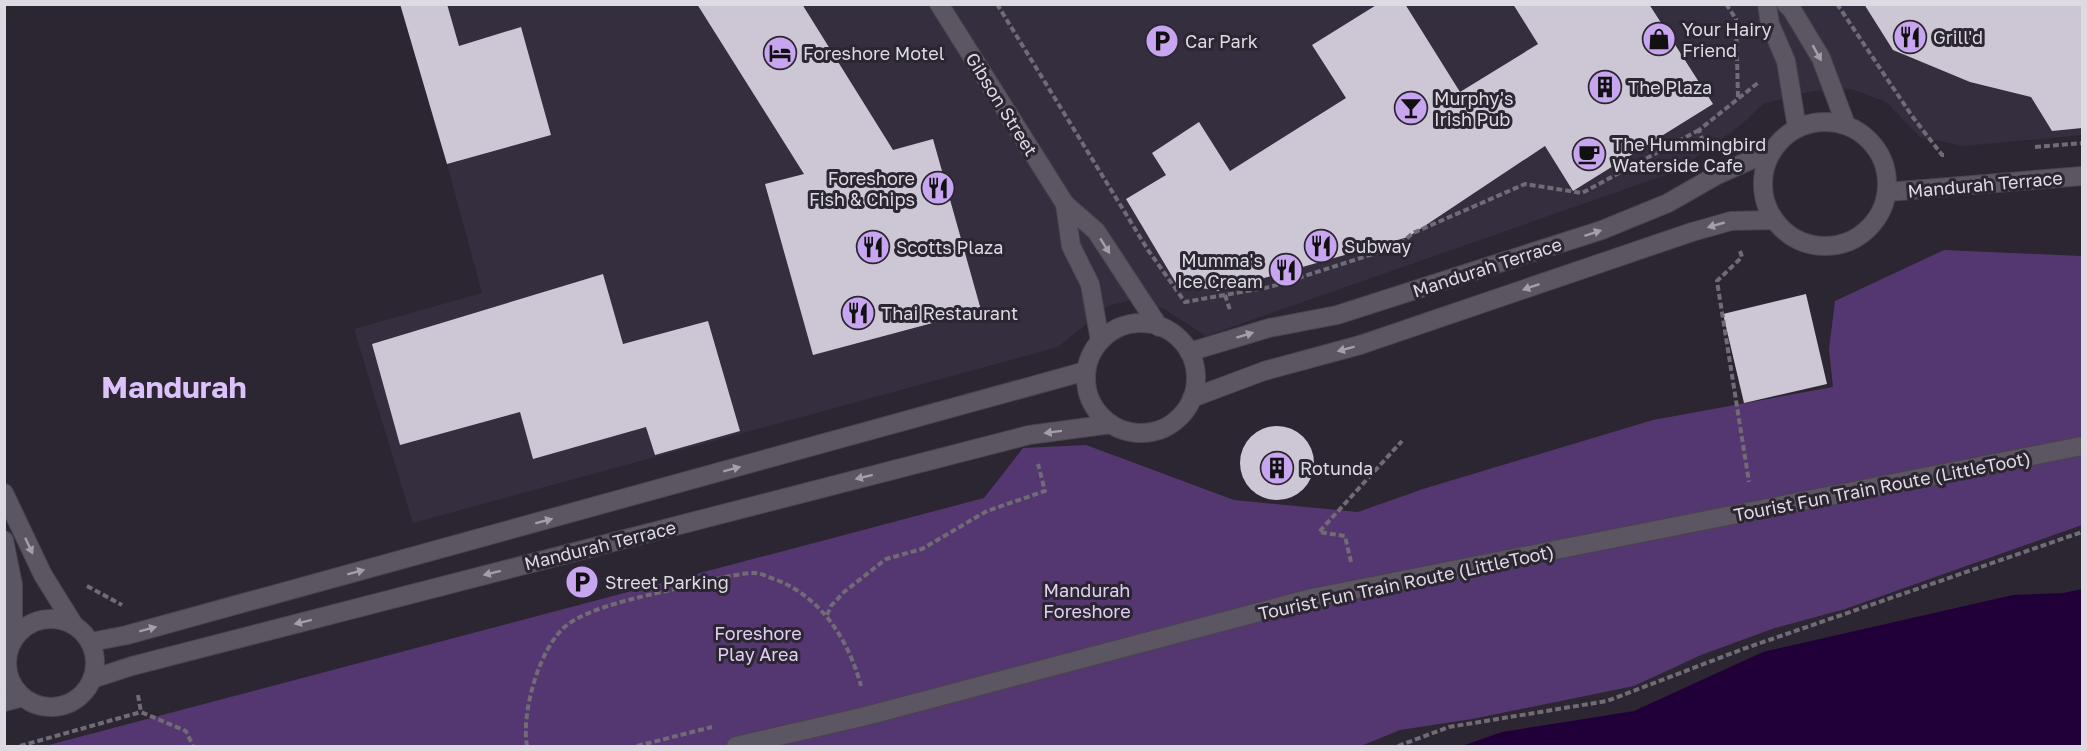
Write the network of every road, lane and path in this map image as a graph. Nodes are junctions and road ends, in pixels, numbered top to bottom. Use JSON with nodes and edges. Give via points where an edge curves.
{"nodes":[{"id":1,"x":939,"y":4,"type":"edge"},
{"id":2,"x":997,"y":4,"type":"edge"},
{"id":3,"x":1726,"y":4,"type":"edge"},
{"id":4,"x":1767,"y":4,"type":"edge"},
{"id":5,"x":1786,"y":4,"type":"edge"},
{"id":6,"x":1838,"y":4,"type":"edge"},
{"id":7,"x":1759,"y":82,"type":"dead end"},
{"id":8,"x":1738,"y":97,"type":"junction"},
{"id":9,"x":1846,"y":125,"type":"junction"},
{"id":10,"x":1797,"y":128,"type":"junction"},
{"id":11,"x":1699,"y":129,"type":"junction"},
{"id":12,"x":2082,"y":143,"type":"edge"},
{"id":13,"x":2024,"y":148,"type":"dead end"},
{"id":14,"x":1773,"y":150,"type":"junction"},
{"id":15,"x":1954,"y":154,"type":"dead end"},
{"id":16,"x":1708,"y":155,"type":"dead end"},
{"id":17,"x":2082,"y":176,"type":"edge"},
{"id":18,"x":1887,"y":192,"type":"junction"},
{"id":19,"x":1065,"y":204,"type":"junction"},
{"id":20,"x":1774,"y":220,"type":"junction"},
{"id":21,"x":1738,"y":245,"type":"dead end"},
{"id":22,"x":1160,"y":327,"type":"junction"},
{"id":23,"x":1100,"y":341,"type":"junction"},
{"id":24,"x":1189,"y":352,"type":"junction"},
{"id":25,"x":1086,"y":371,"type":"junction"},
{"id":26,"x":1192,"y":398,"type":"junction"},
{"id":27,"x":1111,"y":424,"type":"junction"},
{"id":28,"x":1402,"y":441,"type":"dead end"},
{"id":29,"x":2082,"y":446,"type":"edge"},
{"id":30,"x":1750,"y":489,"type":"dead end"},
{"id":31,"x":1045,"y":491,"type":"dead end"},
{"id":32,"x":4,"y":493,"type":"edge"},
{"id":33,"x":2082,"y":532,"type":"edge"},
{"id":34,"x":4,"y":540,"type":"edge"},
{"id":35,"x":1352,"y":566,"type":"dead end"},
{"id":36,"x":85,"y":585,"type":"dead end"},
{"id":37,"x":121,"y":605,"type":"dead end"},
{"id":38,"x":827,"y":615,"type":"junction"},
{"id":39,"x":74,"y":625,"type":"junction"},
{"id":40,"x":14,"y":638,"type":"junction"},
{"id":41,"x":90,"y":642,"type":"junction"},
{"id":42,"x":5,"y":661,"type":"edge"},
{"id":43,"x":92,"y":679,"type":"junction"},
{"id":44,"x":22,"y":697,"type":"junction"},
{"id":45,"x":4,"y":702,"type":"edge"},
{"id":46,"x":141,"y":712,"type":"dead end"},
{"id":47,"x":866,"y":716,"type":"junction"},
{"id":48,"x":186,"y":731,"type":"dead end"},
{"id":49,"x":20,"y":747,"type":"edge"},
{"id":50,"x":193,"y":747,"type":"edge"},
{"id":51,"x":527,"y":747,"type":"edge"},
{"id":52,"x":736,"y":747,"type":"edge"},
{"id":53,"x":1398,"y":747,"type":"edge"}],
"edges":[{"from":1,"to":19,"type":"street","name":"Gibson Street"},
{"from":2,"to":11,"type":"path","via":[[1148,250],[1185,302],[1270,287],[1398,246],[1413,233],[1525,184],[1582,193]]},
{"from":3,"to":8,"type":"path","via":[[1736,19]]},
{"from":4,"to":10,"type":"street","via":[[1770,24],[1786,61]]},
{"from":5,"to":9,"type":"street","one_way":true,"via":[[1821,58]]},
{"from":6,"to":15,"type":"path","via":[[1942,155]]},
{"from":7,"to":8,"type":"path"},
{"from":8,"to":11,"type":"path"},
{"from":9,"to":10,"type":"street","via":[[1821,121]]},
{"from":9,"to":18,"type":"street","via":[[1864,135],[1878,151],[1886,171]]},
{"from":10,"to":14,"type":"street"},
{"from":11,"to":16,"type":"path"},
{"from":12,"to":13,"type":"path"},
{"from":14,"to":20,"type":"street","via":[[1763,183]]},
{"from":24,"to":14,"type":"street","name":"Mandurah Terrace","one_way":true,"via":[[1269,328],[1337,315],[1602,230],[1668,203]]},
{"from":17,"to":18,"type":"street","name":"Mandurah Terrace"},
{"from":18,"to":20,"type":"street","via":[[1872,226],[1840,245],[1803,243]]},
{"from":19,"to":22,"type":"street","name":"Gibson Street","one_way":true,"via":[[1096,231]]},
{"from":19,"to":23,"type":"street","name":"Gibson Street","via":[[1071,246],[1090,284]]},
{"from":20,"to":26,"type":"street","name":"Mandurah Terrace","one_way":true,"via":[[1731,221],[1692,232]]},
{"from":21,"to":30,"type":"path","via":[[1742,257],[1717,281]]},
{"from":22,"to":23,"type":"street","via":[[1127,325]]},
{"from":22,"to":24,"type":"street"},
{"from":23,"to":25,"type":"street"},
{"from":24,"to":26,"type":"street","via":[[1196,382]]},
{"from":25,"to":27,"type":"street","via":[[1091,401]]},
{"from":41,"to":25,"type":"street","name":"Mandurah Terrace","one_way":true},
{"from":26,"to":27,"type":"street","via":[[1179,418],[1158,431],[1126,432]]},
{"from":27,"to":43,"type":"street","name":"Mandurah Terrace","one_way":true,"via":[[1029,435]]},
{"from":28,"to":35,"type":"path","via":[[1319,532],[1345,536]]},
{"from":29,"to":47,"type":"street","name":"Tourist Fun Train Route (LittleToot)","via":[[1312,598]]},
{"from":31,"to":38,"type":"path","via":[[987,511],[922,549],[886,559],[844,592]]},
{"from":32,"to":39,"type":"street","one_way":true,"via":[[43,575]]},
{"from":33,"to":53,"type":"path","via":[[1743,649],[1607,701],[1449,727]]},
{"from":34,"to":40,"type":"street","via":[[13,585]]},
{"from":36,"to":37,"type":"path"},
{"from":38,"to":47,"type":"path","via":[[853,657]]},
{"from":38,"to":51,"type":"path","via":[[788,585],[757,573],[652,594],[591,613],[567,625],[540,668],[524,732]]},
{"from":39,"to":40,"type":"street","via":[[62,620],[35,621]]},
{"from":39,"to":41,"type":"street"},
{"from":40,"to":42,"type":"street"},
{"from":41,"to":43,"type":"street","via":[[95,667]]},
{"from":42,"to":44,"type":"street"},
{"from":43,"to":44,"type":"street","via":[[85,691],[62,706],[48,707]]},
{"from":44,"to":45,"type":"street"},
{"from":46,"to":49,"type":"path"},
{"from":47,"to":52,"type":"street","name":"Tourist Fun Train Route (LittleToot)"},
{"from":48,"to":50,"type":"path"}]}
